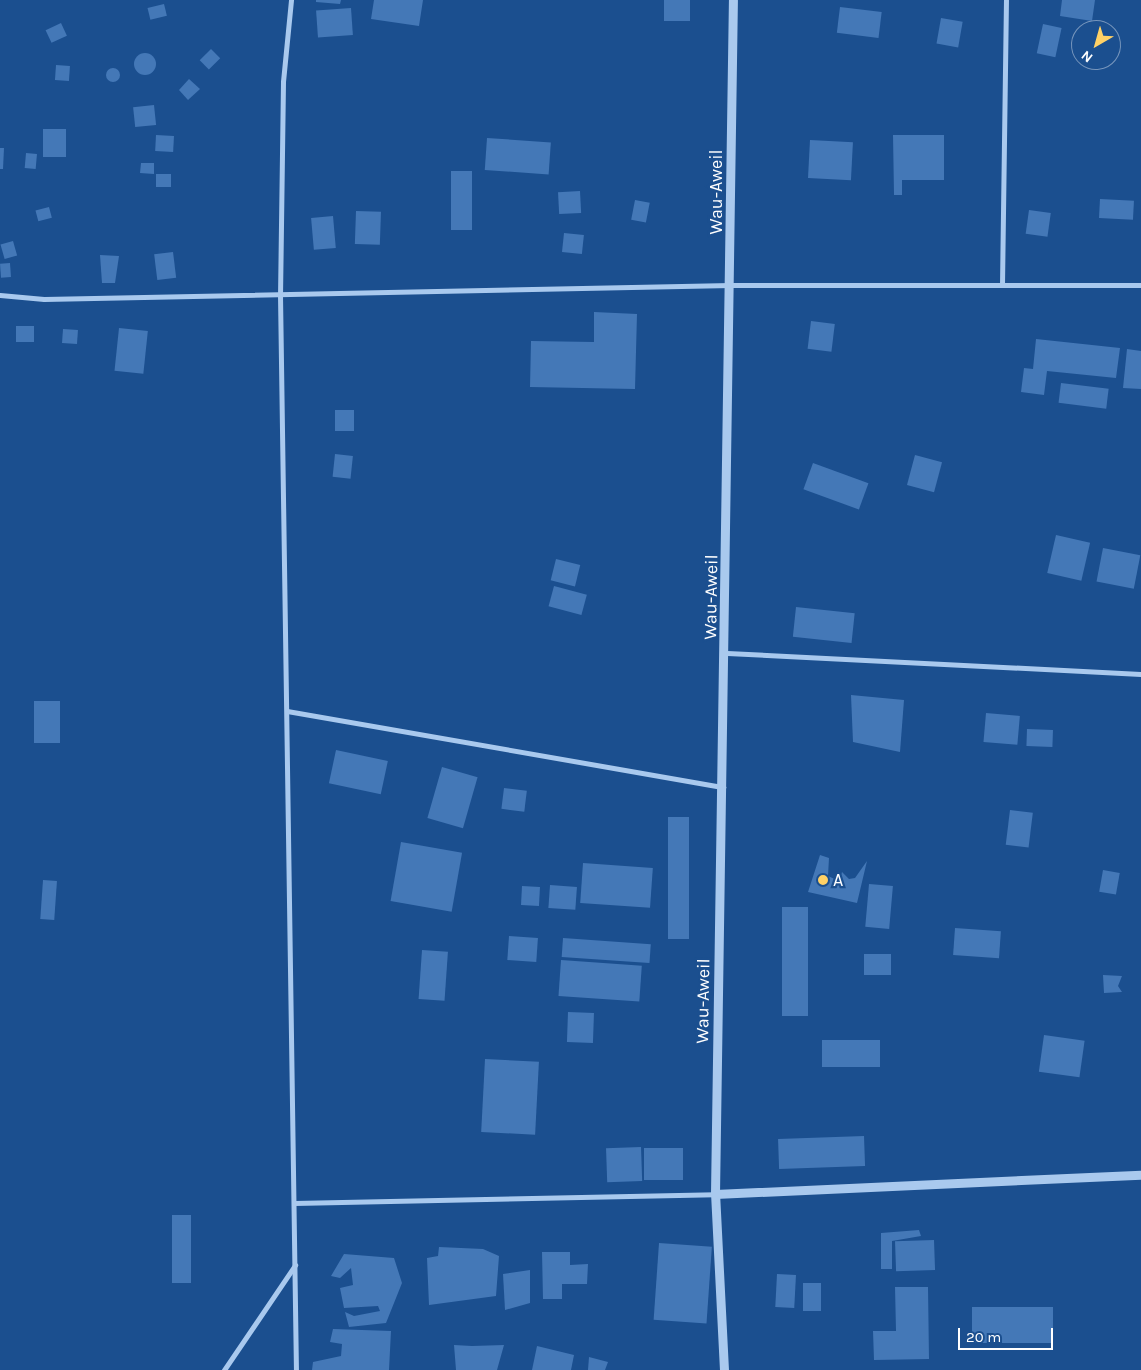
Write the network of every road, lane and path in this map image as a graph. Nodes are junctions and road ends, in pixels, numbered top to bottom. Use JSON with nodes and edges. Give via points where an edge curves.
{"nodes":[{"id":1,"x":291,"y":0,"type":"edge"},
{"id":2,"x":734,"y":0,"type":"edge"},
{"id":3,"x":1006,"y":0,"type":"edge"},
{"id":4,"x":1002,"y":285,"type":"junction"},
{"id":5,"x":731,"y":286,"type":"junction"},
{"id":6,"x":1141,"y":286,"type":"edge"},
{"id":7,"x":0,"y":295,"type":"edge"},
{"id":8,"x":280,"y":295,"type":"junction"},
{"id":9,"x":727,"y":653,"type":"junction"},
{"id":10,"x":1141,"y":674,"type":"edge"},
{"id":11,"x":287,"y":711,"type":"junction"},
{"id":12,"x":724,"y":787,"type":"junction"},
{"id":13,"x":1141,"y":1175,"type":"edge"},
{"id":14,"x":715,"y":1194,"type":"junction"},
{"id":15,"x":294,"y":1204,"type":"junction"},
{"id":16,"x":295,"y":1265,"type":"junction"},
{"id":17,"x":224,"y":1370,"type":"edge"},
{"id":18,"x":296,"y":1370,"type":"edge"},
{"id":19,"x":724,"y":1370,"type":"edge"}],
"edges":[{"from":1,"to":8,"type":"street","via":[[283,82]]},
{"from":2,"to":5,"type":"street","name":"Wau-Aweil"},
{"from":3,"to":4,"type":"street"},
{"from":4,"to":5,"type":"street"},
{"from":4,"to":6,"type":"street"},
{"from":5,"to":8,"type":"street"},
{"from":5,"to":9,"type":"street","name":"Wau-Aweil"},
{"from":7,"to":8,"type":"street","via":[[44,299]]},
{"from":8,"to":11,"type":"street"},
{"from":9,"to":10,"type":"street"},
{"from":9,"to":12,"type":"street","name":"Wau-Aweil"},
{"from":11,"to":12,"type":"street"},
{"from":11,"to":15,"type":"street"},
{"from":12,"to":14,"type":"street","name":"Wau-Aweil"},
{"from":13,"to":14,"type":"street"},
{"from":14,"to":15,"type":"street"},
{"from":14,"to":19,"type":"street","name":"Wau-Aweil"},
{"from":15,"to":16,"type":"street"},
{"from":16,"to":17,"type":"street"},
{"from":16,"to":18,"type":"street"}]}
